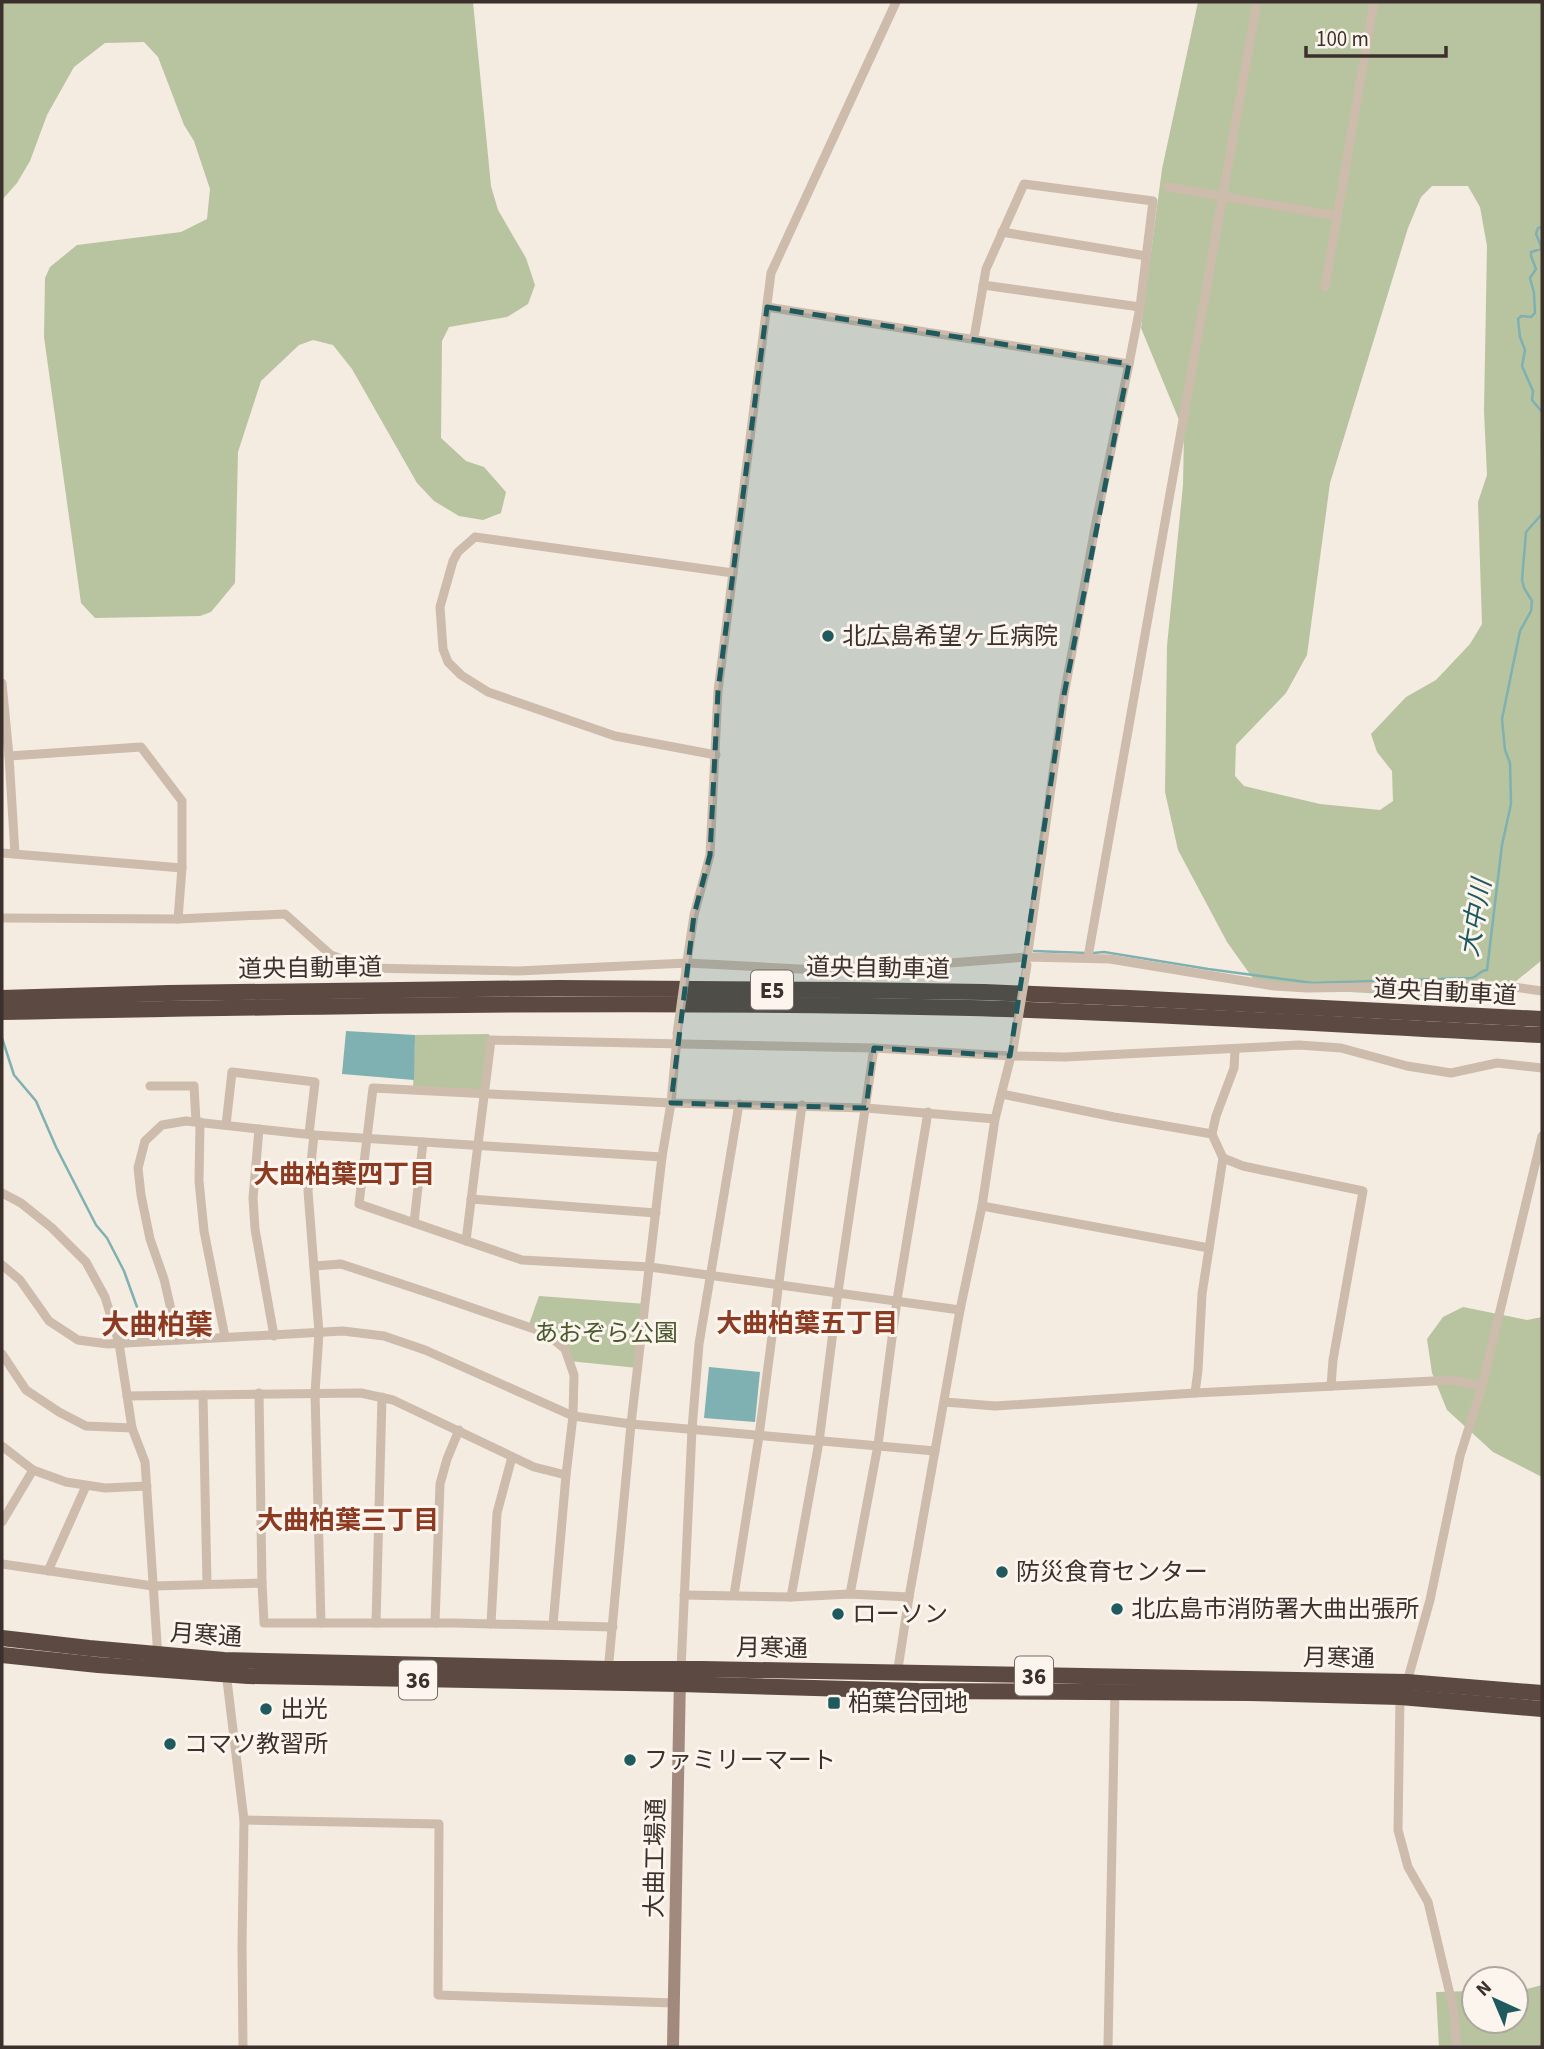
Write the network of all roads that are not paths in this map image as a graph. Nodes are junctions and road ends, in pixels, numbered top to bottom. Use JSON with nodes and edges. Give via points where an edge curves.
{"nodes":[{"id":1,"x":896,"y":2,"type":"edge"},
{"id":2,"x":1257,"y":2,"type":"edge"},
{"id":3,"x":1374,"y":2,"type":"edge"},
{"id":4,"x":1168,"y":187,"type":"dead end"},
{"id":5,"x":1222,"y":197,"type":"junction"},
{"id":6,"x":1338,"y":216,"type":"junction"},
{"id":7,"x":1002,"y":232,"type":"junction"},
{"id":8,"x":1146,"y":256,"type":"junction"},
{"id":9,"x":983,"y":285,"type":"junction"},
{"id":10,"x":1325,"y":287,"type":"dead end"},
{"id":11,"x":767,"y":307,"type":"junction"},
{"id":12,"x":1140,"y":307,"type":"junction"},
{"id":13,"x":975,"y":338,"type":"junction"},
{"id":14,"x":1129,"y":364,"type":"junction"},
{"id":15,"x":733,"y":573,"type":"junction"},
{"id":16,"x":2,"y":683,"type":"edge"},
{"id":17,"x":9,"y":755,"type":"junction"},
{"id":18,"x":716,"y":755,"type":"junction"},
{"id":19,"x":2,"y":853,"type":"edge"},
{"id":20,"x":15,"y":854,"type":"junction"},
{"id":21,"x":182,"y":868,"type":"junction"},
{"id":22,"x":2,"y":918,"type":"edge"},
{"id":23,"x":178,"y":919,"type":"junction"},
{"id":24,"x":1088,"y":957,"type":"junction"},
{"id":25,"x":1027,"y":961,"type":"junction"},
{"id":26,"x":686,"y":967,"type":"junction"},
{"id":27,"x":1542,"y":991,"type":"edge"},
{"id":28,"x":2,"y":998,"type":"edge"},
{"id":29,"x":2,"y":1012,"type":"edge"},
{"id":30,"x":1542,"y":1019,"type":"edge"},
{"id":31,"x":1542,"y":1035,"type":"edge"},
{"id":32,"x":676,"y":1044,"type":"junction"},
{"id":33,"x":874,"y":1048,"type":"junction"},
{"id":34,"x":1235,"y":1050,"type":"junction"},
{"id":35,"x":1012,"y":1053,"type":"junction"},
{"id":36,"x":1542,"y":1069,"type":"edge"},
{"id":37,"x":150,"y":1086,"type":"dead end"},
{"id":38,"x":483,"y":1094,"type":"junction"},
{"id":39,"x":1002,"y":1094,"type":"junction"},
{"id":40,"x":671,"y":1103,"type":"junction"},
{"id":41,"x":739,"y":1104,"type":"junction"},
{"id":42,"x":802,"y":1105,"type":"junction"},
{"id":43,"x":866,"y":1108,"type":"junction"},
{"id":44,"x":929,"y":1112,"type":"junction"},
{"id":45,"x":995,"y":1119,"type":"junction"},
{"id":46,"x":198,"y":1122,"type":"junction"},
{"id":47,"x":226,"y":1125,"type":"junction"},
{"id":48,"x":259,"y":1129,"type":"junction"},
{"id":49,"x":311,"y":1134,"type":"junction"},
{"id":50,"x":1212,"y":1134,"type":"junction"},
{"id":51,"x":1542,"y":1136,"type":"edge"},
{"id":52,"x":366,"y":1138,"type":"junction"},
{"id":53,"x":422,"y":1142,"type":"junction"},
{"id":54,"x":478,"y":1145,"type":"junction"},
{"id":55,"x":662,"y":1157,"type":"junction"},
{"id":56,"x":1223,"y":1158,"type":"junction"},
{"id":57,"x":2,"y":1193,"type":"edge"},
{"id":58,"x":471,"y":1199,"type":"junction"},
{"id":59,"x":982,"y":1206,"type":"junction"},
{"id":60,"x":656,"y":1213,"type":"junction"},
{"id":61,"x":414,"y":1223,"type":"junction"},
{"id":62,"x":466,"y":1241,"type":"junction"},
{"id":63,"x":1209,"y":1248,"type":"junction"},
{"id":64,"x":2,"y":1265,"type":"edge"},
{"id":65,"x":314,"y":1266,"type":"junction"},
{"id":66,"x":650,"y":1267,"type":"junction"},
{"id":67,"x":711,"y":1275,"type":"junction"},
{"id":68,"x":779,"y":1284,"type":"junction"},
{"id":69,"x":838,"y":1292,"type":"junction"},
{"id":70,"x":897,"y":1300,"type":"junction"},
{"id":71,"x":960,"y":1310,"type":"junction"},
{"id":72,"x":319,"y":1333,"type":"junction"},
{"id":73,"x":274,"y":1336,"type":"junction"},
{"id":74,"x":225,"y":1337,"type":"junction"},
{"id":75,"x":178,"y":1340,"type":"junction"},
{"id":76,"x":119,"y":1343,"type":"junction"},
{"id":77,"x":2,"y":1354,"type":"edge"},
{"id":78,"x":1331,"y":1386,"type":"junction"},
{"id":79,"x":1482,"y":1386,"type":"junction"},
{"id":80,"x":259,"y":1393,"type":"junction"},
{"id":81,"x":315,"y":1393,"type":"junction"},
{"id":82,"x":1195,"y":1393,"type":"junction"},
{"id":83,"x":203,"y":1395,"type":"junction"},
{"id":84,"x":127,"y":1396,"type":"junction"},
{"id":85,"x":383,"y":1397,"type":"junction"},
{"id":86,"x":945,"y":1402,"type":"junction"},
{"id":87,"x":573,"y":1416,"type":"junction"},
{"id":88,"x":631,"y":1424,"type":"junction"},
{"id":89,"x":132,"y":1428,"type":"junction"},
{"id":90,"x":692,"y":1429,"type":"junction"},
{"id":91,"x":459,"y":1430,"type":"junction"},
{"id":92,"x":759,"y":1436,"type":"junction"},
{"id":93,"x":819,"y":1442,"type":"junction"},
{"id":94,"x":878,"y":1445,"type":"junction"},
{"id":95,"x":2,"y":1446,"type":"edge"},
{"id":96,"x":935,"y":1451,"type":"junction"},
{"id":97,"x":512,"y":1457,"type":"junction"},
{"id":98,"x":33,"y":1470,"type":"junction"},
{"id":99,"x":566,"y":1475,"type":"junction"},
{"id":100,"x":86,"y":1486,"type":"junction"},
{"id":101,"x":147,"y":1486,"type":"junction"},
{"id":102,"x":2,"y":1522,"type":"edge"},
{"id":103,"x":2,"y":1564,"type":"edge"},
{"id":104,"x":48,"y":1571,"type":"junction"},
{"id":105,"x":262,"y":1583,"type":"junction"},
{"id":106,"x":207,"y":1584,"type":"junction"},
{"id":107,"x":153,"y":1586,"type":"junction"},
{"id":108,"x":850,"y":1594,"type":"junction"},
{"id":109,"x":684,"y":1595,"type":"junction"},
{"id":110,"x":734,"y":1595,"type":"junction"},
{"id":111,"x":791,"y":1597,"type":"junction"},
{"id":112,"x":909,"y":1597,"type":"junction"},
{"id":113,"x":321,"y":1623,"type":"junction"},
{"id":114,"x":376,"y":1623,"type":"junction"},
{"id":115,"x":435,"y":1623,"type":"junction"},
{"id":116,"x":491,"y":1623,"type":"junction"},
{"id":117,"x":553,"y":1625,"type":"junction"},
{"id":118,"x":612,"y":1627,"type":"junction"},
{"id":119,"x":2,"y":1638,"type":"edge"},
{"id":120,"x":2,"y":1655,"type":"edge"},
{"id":121,"x":158,"y":1663,"type":"junction"},
{"id":122,"x":225,"y":1667,"type":"junction"},
{"id":123,"x":607,"y":1676,"type":"junction"},
{"id":124,"x":680,"y":1677,"type":"junction"},
{"id":125,"x":896,"y":1682,"type":"junction"},
{"id":126,"x":1115,"y":1685,"type":"junction"},
{"id":127,"x":1404,"y":1690,"type":"junction"},
{"id":128,"x":1542,"y":1693,"type":"edge"},
{"id":129,"x":1542,"y":1709,"type":"edge"},
{"id":130,"x":244,"y":1821,"type":"junction"},
{"id":131,"x":674,"y":2003,"type":"junction"},
{"id":132,"x":243,"y":2047,"type":"edge"},
{"id":133,"x":673,"y":2047,"type":"edge"},
{"id":134,"x":1108,"y":2047,"type":"edge"},
{"id":135,"x":1457,"y":2047,"type":"edge"}],
"edges":[{"from":1,"to":11,"type":"street","via":[[771,274]]},
{"from":2,"to":5,"type":"street"},
{"from":3,"to":6,"type":"street"},
{"from":4,"to":5,"type":"street"},
{"from":5,"to":6,"type":"street"},
{"from":5,"to":24,"type":"street"},
{"from":6,"to":10,"type":"street"},
{"from":7,"to":8,"type":"street"},
{"from":7,"to":8,"type":"street","via":[[1024,184],[1153,201]]},
{"from":7,"to":9,"type":"street"},
{"from":8,"to":12,"type":"street"},
{"from":9,"to":12,"type":"street"},
{"from":9,"to":13,"type":"street"},
{"from":11,"to":13,"type":"street"},
{"from":11,"to":15,"type":"street"},
{"from":12,"to":14,"type":"street"},
{"from":13,"to":14,"type":"street"},
{"from":14,"to":25,"type":"street","via":[[1064,695]]},
{"from":15,"to":18,"type":"street"},
{"from":15,"to":18,"type":"street","via":[[475,537],[453,561],[440,607],[448,662],[488,692],[615,736]]},
{"from":16,"to":17,"type":"street"},
{"from":17,"to":20,"type":"street"},
{"from":17,"to":21,"type":"street","via":[[141,747],[182,801]]},
{"from":18,"to":26,"type":"street","via":[[710,855]]},
{"from":19,"to":20,"type":"street"},
{"from":20,"to":21,"type":"street"},
{"from":21,"to":23,"type":"street"},
{"from":22,"to":23,"type":"street"},
{"from":23,"to":26,"type":"street","via":[[285,914],[331,955],[365,968]]},
{"from":24,"to":25,"type":"street"},
{"from":24,"to":27,"type":"street","via":[[1274,986],[1500,985]]},
{"from":25,"to":26,"type":"street","via":[[858,970]]},
{"from":25,"to":35,"type":"street","bridge":true},
{"from":26,"to":32,"type":"street","bridge":true},
{"from":28,"to":30,"type":"highway","name":"道央自動車道","number":"E5","via":[[558,988],[925,991]]},
{"from":29,"to":31,"type":"highway","name":"道央自動車道","number":"E5","via":[[572,1004],[921,1007]]},
{"from":32,"to":33,"type":"street"},
{"from":32,"to":38,"type":"street","via":[[491,1040]]},
{"from":32,"to":40,"type":"street"},
{"from":33,"to":35,"type":"street"},
{"from":33,"to":43,"type":"street"},
{"from":34,"to":35,"type":"street","via":[[1065,1057]]},
{"from":34,"to":36,"type":"street","via":[[1299,1045],[1341,1048],[1451,1073],[1497,1063]]},
{"from":34,"to":50,"type":"street","via":[[1234,1068]]},
{"from":35,"to":39,"type":"street"},
{"from":37,"to":46,"type":"street","via":[[194,1086]]},
{"from":38,"to":40,"type":"street"},
{"from":38,"to":52,"type":"street","via":[[373,1088]]},
{"from":38,"to":54,"type":"street"},
{"from":39,"to":45,"type":"street"},
{"from":39,"to":50,"type":"street"},
{"from":40,"to":41,"type":"street"},
{"from":40,"to":55,"type":"street"},
{"from":41,"to":42,"type":"street"},
{"from":41,"to":67,"type":"street"},
{"from":42,"to":43,"type":"street"},
{"from":42,"to":68,"type":"street"},
{"from":43,"to":44,"type":"street"},
{"from":43,"to":69,"type":"street"},
{"from":44,"to":45,"type":"street"},
{"from":44,"to":70,"type":"street"},
{"from":45,"to":59,"type":"street"},
{"from":46,"to":47,"type":"street"},
{"from":46,"to":74,"type":"street","via":[[204,1231]]},
{"from":46,"to":75,"type":"street","via":[[162,1125],[145,1141],[138,1168],[150,1239]]},
{"from":47,"to":48,"type":"street"},
{"from":47,"to":49,"type":"street","via":[[232,1072],[315,1082]]},
{"from":48,"to":49,"type":"street"},
{"from":48,"to":73,"type":"street","via":[[255,1229]]},
{"from":49,"to":52,"type":"street"},
{"from":49,"to":65,"type":"street","via":[[308,1191]]},
{"from":50,"to":56,"type":"street"},
{"from":51,"to":79,"type":"street"},
{"from":52,"to":53,"type":"street"},
{"from":52,"to":61,"type":"street","via":[[359,1204]]},
{"from":53,"to":54,"type":"street"},
{"from":53,"to":61,"type":"street"},
{"from":54,"to":55,"type":"street"},
{"from":54,"to":58,"type":"street"},
{"from":55,"to":60,"type":"street"},
{"from":56,"to":63,"type":"street"},
{"from":56,"to":78,"type":"street","via":[[1363,1191]]},
{"from":57,"to":76,"type":"street","via":[[52,1228],[86,1262],[105,1297]]},
{"from":58,"to":60,"type":"street"},
{"from":58,"to":62,"type":"street"},
{"from":59,"to":63,"type":"street"},
{"from":59,"to":71,"type":"street"},
{"from":60,"to":66,"type":"street"},
{"from":61,"to":62,"type":"street"},
{"from":62,"to":66,"type":"street","via":[[523,1261]]},
{"from":63,"to":82,"type":"street"},
{"from":64,"to":76,"type":"street","via":[[20,1280],[49,1321],[78,1340]]},
{"from":65,"to":72,"type":"street"},
{"from":65,"to":87,"type":"street","via":[[341,1264],[546,1333],[565,1349],[574,1375]]},
{"from":66,"to":67,"type":"street"},
{"from":66,"to":88,"type":"street"},
{"from":67,"to":68,"type":"street"},
{"from":67,"to":90,"type":"street"},
{"from":68,"to":69,"type":"street"},
{"from":68,"to":92,"type":"street"},
{"from":69,"to":70,"type":"street"},
{"from":69,"to":93,"type":"street"},
{"from":70,"to":71,"type":"street"},
{"from":70,"to":94,"type":"street"},
{"from":71,"to":86,"type":"street"},
{"from":72,"to":73,"type":"street"},
{"from":72,"to":81,"type":"street"},
{"from":72,"to":87,"type":"street","via":[[384,1336]]},
{"from":73,"to":74,"type":"street"},
{"from":74,"to":75,"type":"street"},
{"from":75,"to":76,"type":"street"},
{"from":76,"to":84,"type":"street"},
{"from":77,"to":89,"type":"street","via":[[26,1390],[59,1412],[86,1426]]},
{"from":78,"to":79,"type":"street","via":[[1453,1380]]},
{"from":78,"to":82,"type":"street"},
{"from":79,"to":127,"type":"street","via":[[1460,1456],[1430,1600]]},
{"from":80,"to":81,"type":"street"},
{"from":80,"to":83,"type":"street"},
{"from":80,"to":105,"type":"street"},
{"from":81,"to":85,"type":"street","via":[[362,1392]]},
{"from":81,"to":113,"type":"street"},
{"from":82,"to":86,"type":"street","via":[[995,1406]]},
{"from":83,"to":84,"type":"street"},
{"from":83,"to":106,"type":"street"},
{"from":84,"to":89,"type":"street"},
{"from":85,"to":91,"type":"street"},
{"from":85,"to":114,"type":"street"},
{"from":86,"to":96,"type":"street"},
{"from":87,"to":88,"type":"street"},
{"from":87,"to":99,"type":"street"},
{"from":88,"to":90,"type":"street"},
{"from":88,"to":118,"type":"street"},
{"from":89,"to":101,"type":"street","via":[[145,1462]]},
{"from":90,"to":92,"type":"street"},
{"from":90,"to":109,"type":"street"},
{"from":91,"to":97,"type":"street"},
{"from":91,"to":115,"type":"street","via":[[440,1484]]},
{"from":92,"to":93,"type":"street"},
{"from":92,"to":110,"type":"street"},
{"from":93,"to":94,"type":"street"},
{"from":93,"to":111,"type":"street"},
{"from":94,"to":96,"type":"street"},
{"from":94,"to":108,"type":"street"},
{"from":95,"to":98,"type":"street"},
{"from":96,"to":112,"type":"street"},
{"from":97,"to":99,"type":"street"},
{"from":97,"to":116,"type":"street","via":[[497,1513]]},
{"from":98,"to":100,"type":"street"},
{"from":98,"to":102,"type":"street"},
{"from":99,"to":117,"type":"street"},
{"from":100,"to":101,"type":"street"},
{"from":100,"to":104,"type":"street"},
{"from":101,"to":107,"type":"street"},
{"from":103,"to":104,"type":"street"},
{"from":104,"to":107,"type":"street"},
{"from":105,"to":106,"type":"street"},
{"from":105,"to":113,"type":"street","via":[[264,1623]]},
{"from":106,"to":107,"type":"street"},
{"from":107,"to":121,"type":"street"},
{"from":108,"to":111,"type":"street"},
{"from":108,"to":112,"type":"street"},
{"from":109,"to":110,"type":"street"},
{"from":109,"to":124,"type":"street"},
{"from":110,"to":111,"type":"street"},
{"from":112,"to":125,"type":"street"},
{"from":113,"to":114,"type":"street"},
{"from":114,"to":115,"type":"street"},
{"from":115,"to":116,"type":"street"},
{"from":116,"to":117,"type":"street"},
{"from":117,"to":118,"type":"street"},
{"from":118,"to":123,"type":"street"},
{"from":119,"to":121,"type":"highway","name":"月寒通","number":"36"},
{"from":120,"to":121,"type":"highway","name":"月寒通","number":"36"},
{"from":121,"to":122,"type":"highway","name":"月寒通","number":"36"},
{"from":122,"to":123,"type":"highway","name":"月寒通","number":"36"},
{"from":122,"to":130,"type":"street"},
{"from":123,"to":124,"type":"highway","name":"月寒通","number":"36"},
{"from":124,"to":125,"type":"highway","name":"月寒通","number":"36"},
{"from":124,"to":131,"type":"street","name":"大曲工場通"},
{"from":125,"to":126,"type":"highway","name":"月寒通","number":"36"},
{"from":126,"to":127,"type":"highway","name":"月寒通","number":"36"},
{"from":126,"to":134,"type":"street"},
{"from":127,"to":128,"type":"highway","name":"月寒通","number":"36"},
{"from":127,"to":129,"type":"highway","name":"月寒通","number":"36"},
{"from":127,"to":135,"type":"street","via":[[1398,1830],[1408,1867],[1428,1902],[1453,2007]]},
{"from":130,"to":131,"type":"street","via":[[439,1824],[439,1995]]},
{"from":130,"to":132,"type":"street"},
{"from":131,"to":133,"type":"street","name":"大曲工場通"}]}
